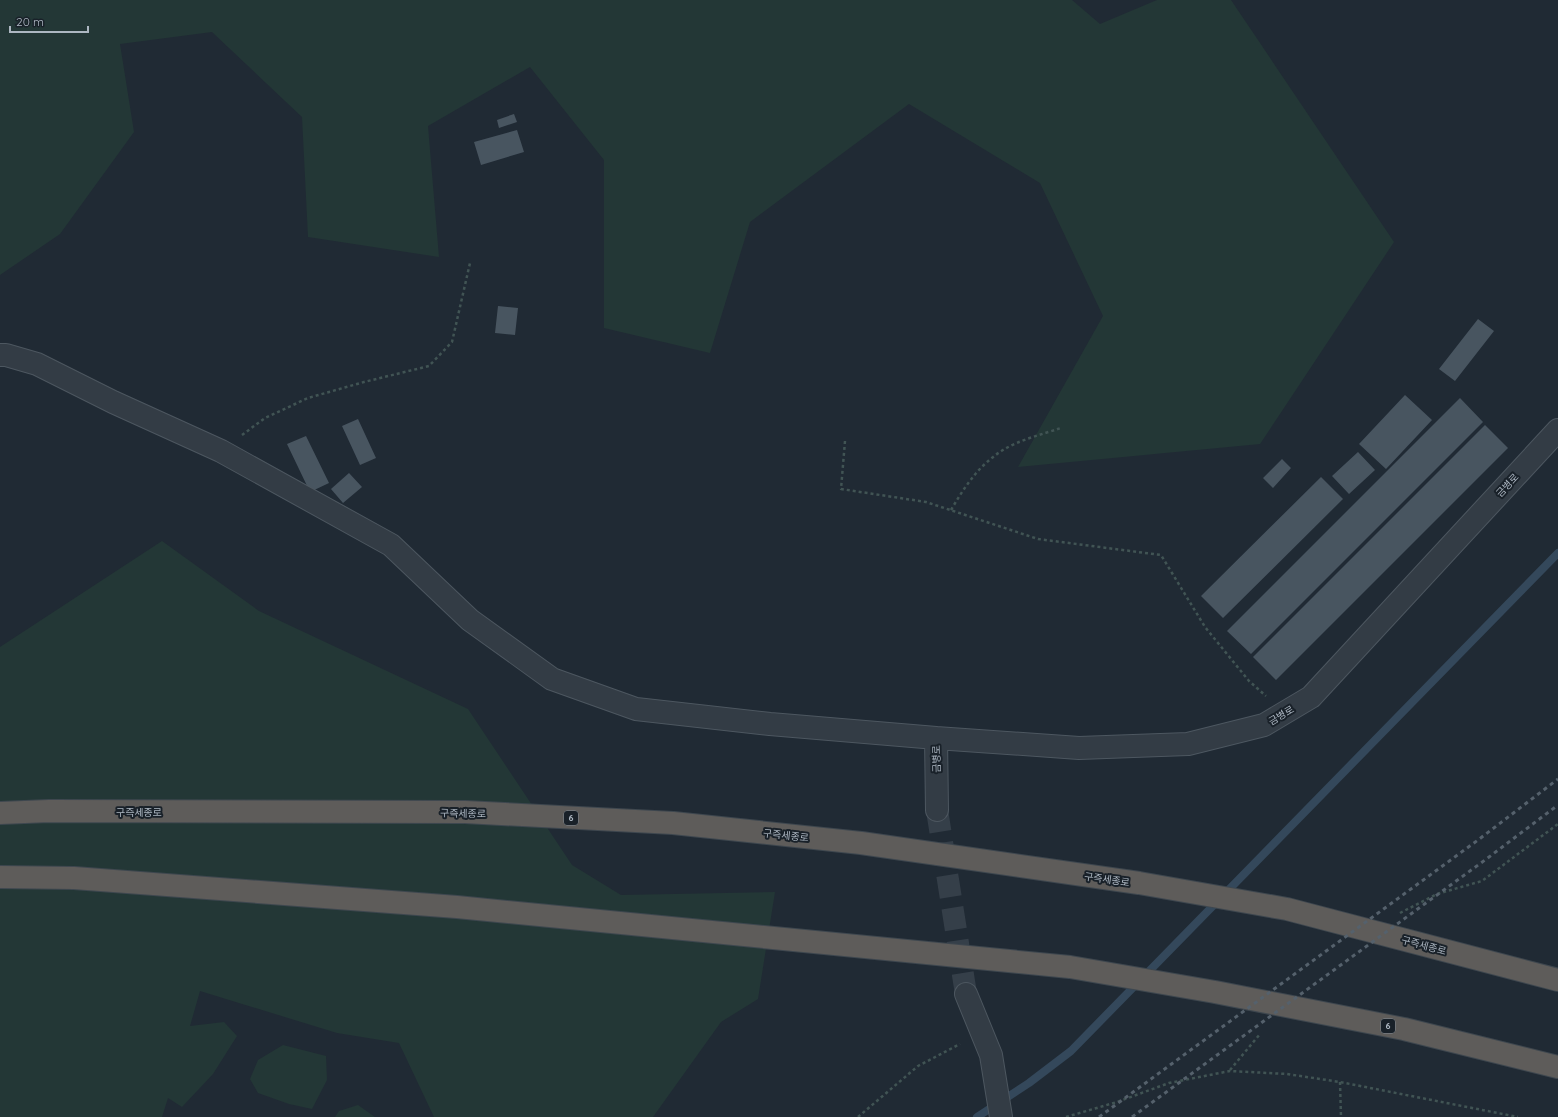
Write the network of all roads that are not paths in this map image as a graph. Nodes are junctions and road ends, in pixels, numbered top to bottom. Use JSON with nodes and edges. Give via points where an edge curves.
{"nodes":[{"id":1,"x":0,"y":355,"type":"edge"},
{"id":2,"x":1558,"y":430,"type":"edge"},
{"id":3,"x":936,"y":738,"type":"junction"},
{"id":4,"x":937,"y":810,"type":"tunnel mouth"},
{"id":5,"x":0,"y":812,"type":"edge"},
{"id":6,"x":0,"y":877,"type":"edge"},
{"id":7,"x":1558,"y":980,"type":"edge"},
{"id":8,"x":966,"y":994,"type":"tunnel mouth"},
{"id":9,"x":1558,"y":1067,"type":"edge"},
{"id":10,"x":1001,"y":1117,"type":"edge"}],
"edges":[{"from":1,"to":3,"type":"street","via":[[37,364],[221,451],[391,545],[470,620],[552,679],[636,709],[770,724]]},
{"from":2,"to":3,"type":"street","name":"금병로","via":[[1311,697],[1264,725],[1188,744],[1079,748]]},
{"from":3,"to":4,"type":"street","name":"금병로"},
{"from":5,"to":7,"type":"highway","name":"구즉세종로","number":"6","via":[[465,812],[673,823],[861,843],[1139,883],[1287,909]]},
{"from":6,"to":9,"type":"highway","number":"6","via":[[74,878],[457,907],[1070,968],[1215,992],[1404,1029]]},
{"from":8,"to":10,"type":"street","via":[[991,1055]]}]}
